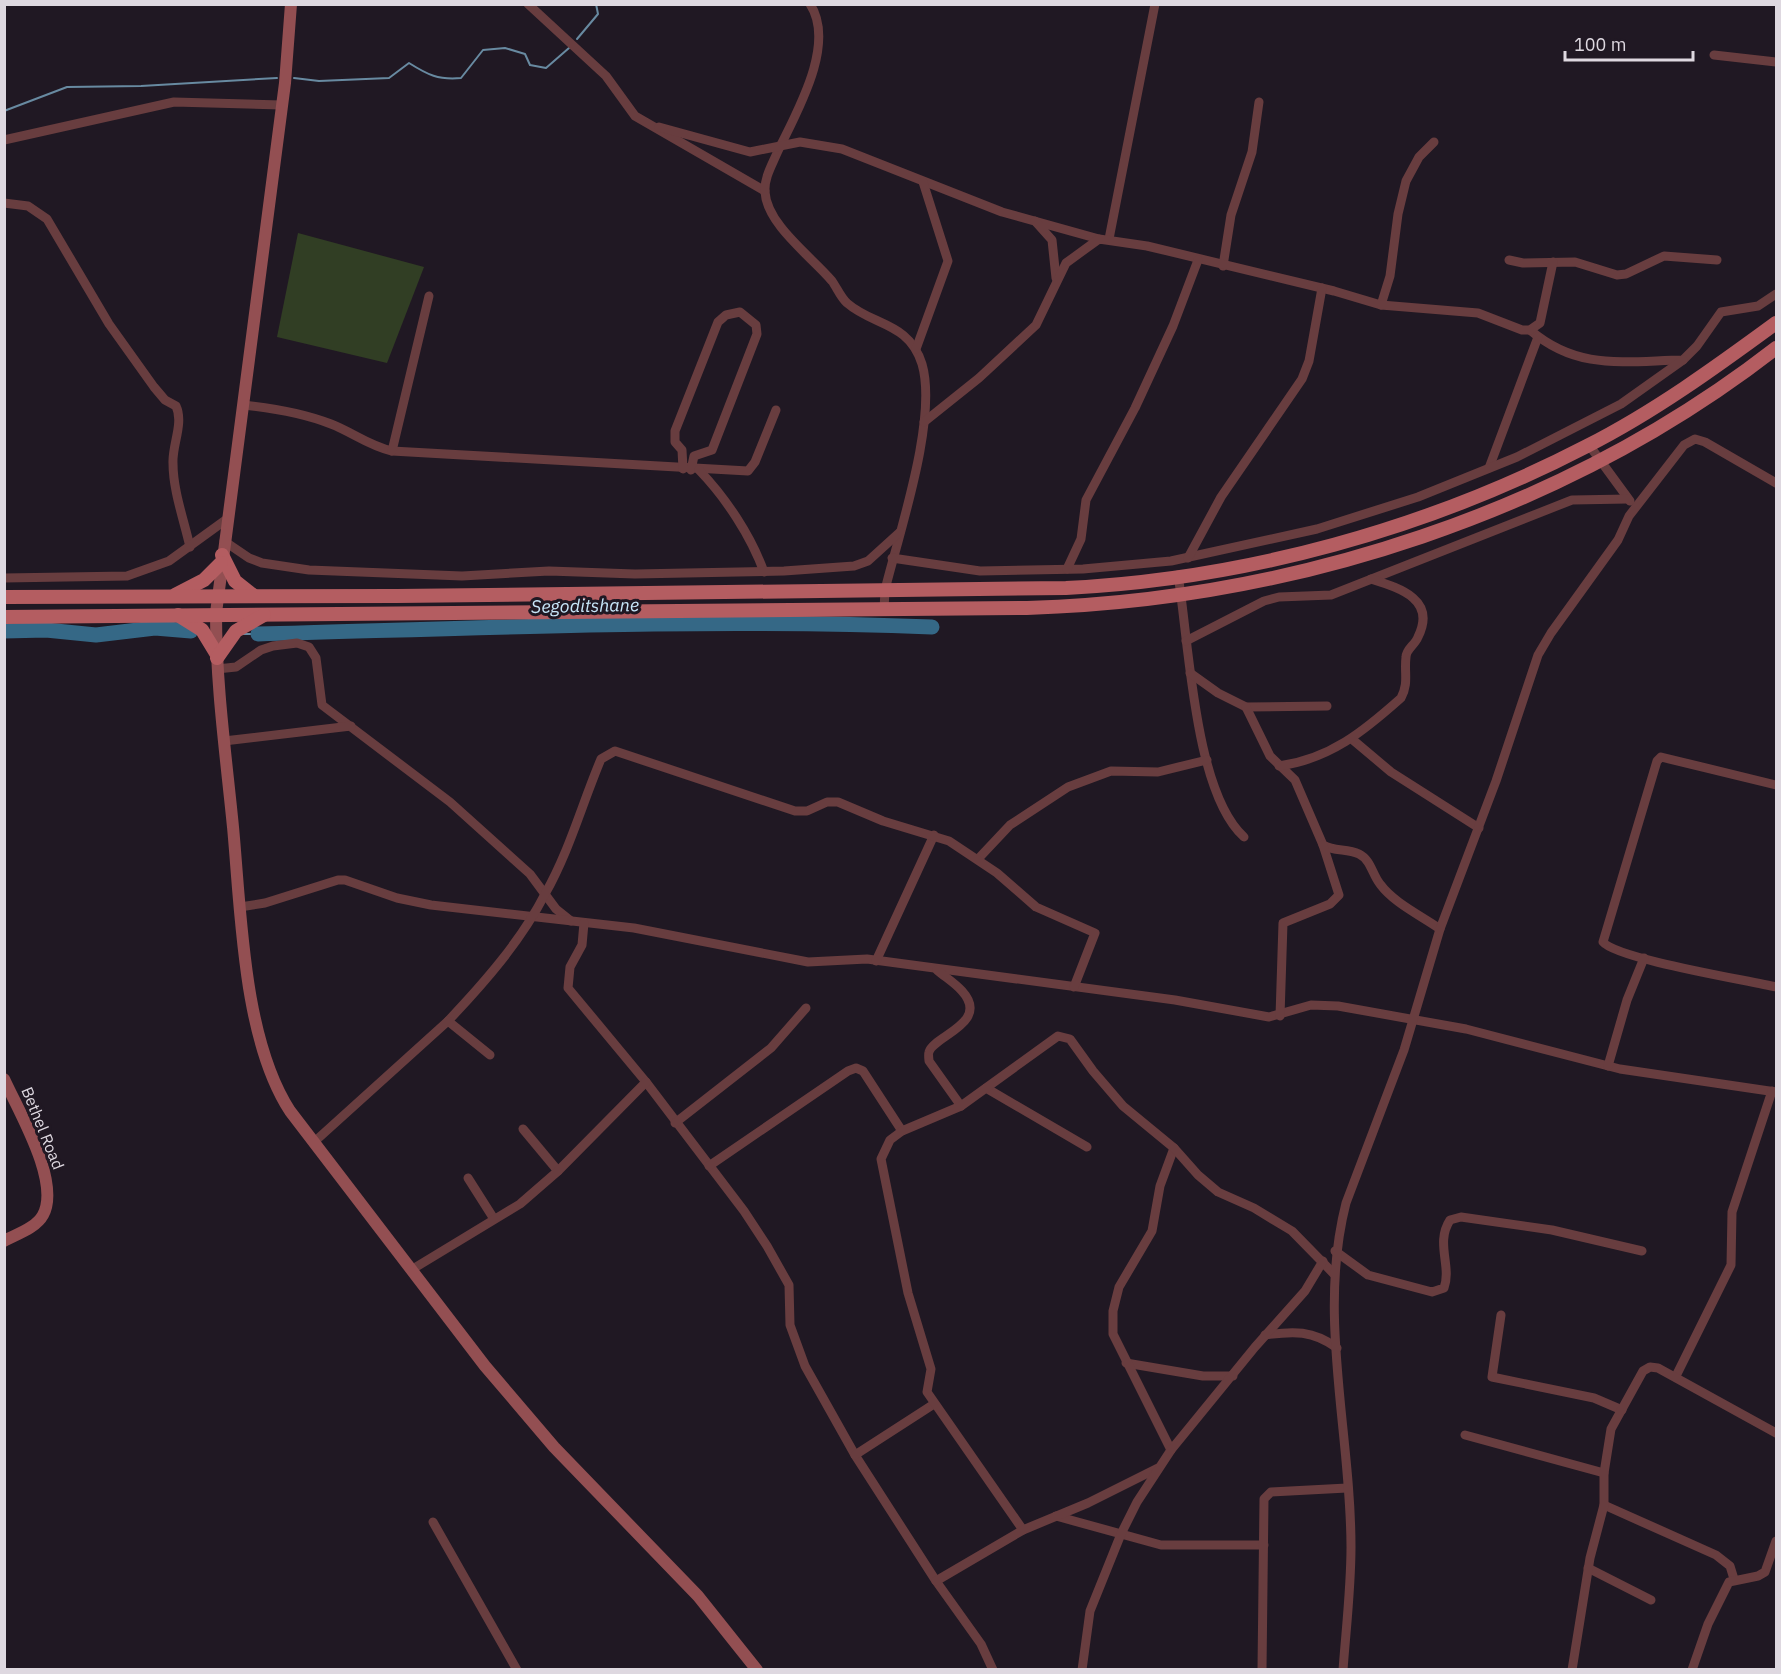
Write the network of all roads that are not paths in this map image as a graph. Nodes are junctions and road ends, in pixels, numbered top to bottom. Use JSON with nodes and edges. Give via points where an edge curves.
{"nodes":[{"id":1,"x":291,"y":4,"type":"edge"},
{"id":2,"x":528,"y":4,"type":"edge"},
{"id":3,"x":810,"y":4,"type":"edge"},
{"id":4,"x":1155,"y":4,"type":"edge"},
{"id":5,"x":1714,"y":55,"type":"dead end"},
{"id":6,"x":1776,"y":62,"type":"edge"},
{"id":7,"x":1258,"y":102,"type":"dead end"},
{"id":8,"x":282,"y":105,"type":"junction"},
{"id":9,"x":659,"y":128,"type":"junction"},
{"id":10,"x":4,"y":140,"type":"edge"},
{"id":11,"x":1434,"y":142,"type":"dead end"},
{"id":12,"x":781,"y":145,"type":"junction"},
{"id":13,"x":923,"y":182,"type":"junction"},
{"id":14,"x":765,"y":191,"type":"junction"},
{"id":15,"x":4,"y":203,"type":"edge"},
{"id":16,"x":1033,"y":219,"type":"junction"},
{"id":17,"x":1104,"y":239,"type":"junction"},
{"id":18,"x":1198,"y":260,"type":"junction"},
{"id":19,"x":1509,"y":260,"type":"dead end"},
{"id":20,"x":1717,"y":260,"type":"dead end"},
{"id":21,"x":1553,"y":262,"type":"junction"},
{"id":22,"x":1223,"y":266,"type":"junction"},
{"id":23,"x":1056,"y":280,"type":"junction"},
{"id":24,"x":1322,"y":288,"type":"junction"},
{"id":25,"x":1776,"y":294,"type":"edge"},
{"id":26,"x":429,"y":296,"type":"dead end"},
{"id":27,"x":1381,"y":305,"type":"junction"},
{"id":28,"x":1776,"y":323,"type":"edge"},
{"id":29,"x":1530,"y":330,"type":"junction"},
{"id":30,"x":1538,"y":337,"type":"junction"},
{"id":31,"x":1776,"y":348,"type":"edge"},
{"id":32,"x":916,"y":349,"type":"junction"},
{"id":33,"x":1683,"y":360,"type":"junction"},
{"id":34,"x":243,"y":405,"type":"junction"},
{"id":35,"x":776,"y":410,"type":"dead end"},
{"id":36,"x":924,"y":422,"type":"junction"},
{"id":37,"x":1589,"y":445,"type":"junction"},
{"id":38,"x":392,"y":451,"type":"junction"},
{"id":39,"x":1599,"y":461,"type":"junction"},
{"id":40,"x":1489,"y":468,"type":"junction"},
{"id":41,"x":691,"y":470,"type":"junction"},
{"id":42,"x":1776,"y":483,"type":"edge"},
{"id":43,"x":1628,"y":499,"type":"junction"},
{"id":44,"x":1635,"y":507,"type":"junction"},
{"id":45,"x":227,"y":519,"type":"junction"},
{"id":46,"x":900,"y":532,"type":"junction"},
{"id":47,"x":190,"y":547,"type":"junction"},
{"id":48,"x":222,"y":553,"type":"junction"},
{"id":49,"x":892,"y":558,"type":"junction"},
{"id":50,"x":1188,"y":558,"type":"junction"},
{"id":51,"x":1067,"y":569,"type":"junction"},
{"id":52,"x":764,"y":572,"type":"junction"},
{"id":53,"x":1178,"y":575,"type":"junction"},
{"id":54,"x":4,"y":578,"type":"edge"},
{"id":55,"x":1371,"y":579,"type":"junction"},
{"id":56,"x":953,"y":589,"type":"junction"},
{"id":57,"x":885,"y":590,"type":"junction"},
{"id":58,"x":1181,"y":595,"type":"junction"},
{"id":59,"x":174,"y":596,"type":"junction"},
{"id":60,"x":254,"y":596,"type":"junction"},
{"id":61,"x":4,"y":597,"type":"edge"},
{"id":62,"x":218,"y":597,"type":"junction"},
{"id":63,"x":953,"y":609,"type":"junction"},
{"id":64,"x":884,"y":610,"type":"junction"},
{"id":65,"x":216,"y":613,"type":"junction"},
{"id":66,"x":176,"y":614,"type":"junction"},
{"id":67,"x":266,"y":614,"type":"junction"},
{"id":68,"x":4,"y":617,"type":"edge"},
{"id":69,"x":1186,"y":641,"type":"junction"},
{"id":70,"x":217,"y":660,"type":"junction"},
{"id":71,"x":1190,"y":673,"type":"junction"},
{"id":72,"x":1326,"y":706,"type":"dead end"},
{"id":73,"x":1246,"y":707,"type":"junction"},
{"id":74,"x":351,"y":726,"type":"junction"},
{"id":75,"x":1353,"y":740,"type":"junction"},
{"id":76,"x":224,"y":741,"type":"junction"},
{"id":77,"x":1207,"y":760,"type":"junction"},
{"id":78,"x":1279,"y":766,"type":"junction"},
{"id":79,"x":1776,"y":785,"type":"edge"},
{"id":80,"x":1479,"y":828,"type":"junction"},
{"id":81,"x":934,"y":835,"type":"junction"},
{"id":82,"x":1244,"y":837,"type":"dead end"},
{"id":83,"x":1323,"y":845,"type":"junction"},
{"id":84,"x":978,"y":859,"type":"junction"},
{"id":85,"x":546,"y":894,"type":"junction"},
{"id":86,"x":240,"y":907,"type":"junction"},
{"id":87,"x":532,"y":917,"type":"junction"},
{"id":88,"x":571,"y":921,"type":"junction"},
{"id":89,"x":584,"y":923,"type":"junction"},
{"id":90,"x":1440,"y":929,"type":"junction"},
{"id":91,"x":1644,"y":958,"type":"junction"},
{"id":92,"x":876,"y":960,"type":"junction"},
{"id":93,"x":937,"y":970,"type":"junction"},
{"id":94,"x":1074,"y":987,"type":"junction"},
{"id":95,"x":1776,"y":987,"type":"edge"},
{"id":96,"x":806,"y":1008,"type":"dead end"},
{"id":97,"x":1280,"y":1016,"type":"junction"},
{"id":98,"x":448,"y":1021,"type":"junction"},
{"id":99,"x":1413,"y":1021,"type":"junction"},
{"id":100,"x":490,"y":1055,"type":"dead end"},
{"id":101,"x":1608,"y":1066,"type":"junction"},
{"id":102,"x":4,"y":1079,"type":"edge"},
{"id":103,"x":646,"y":1082,"type":"junction"},
{"id":104,"x":986,"y":1088,"type":"junction"},
{"id":105,"x":1774,"y":1091,"type":"edge"},
{"id":106,"x":961,"y":1106,"type":"junction"},
{"id":107,"x":675,"y":1123,"type":"junction"},
{"id":108,"x":523,"y":1129,"type":"dead end"},
{"id":109,"x":902,"y":1131,"type":"junction"},
{"id":110,"x":313,"y":1143,"type":"junction"},
{"id":111,"x":1087,"y":1147,"type":"dead end"},
{"id":112,"x":1174,"y":1148,"type":"junction"},
{"id":113,"x":709,"y":1166,"type":"junction"},
{"id":114,"x":558,"y":1171,"type":"junction"},
{"id":115,"x":468,"y":1178,"type":"dead end"},
{"id":116,"x":494,"y":1219,"type":"junction"},
{"id":117,"x":4,"y":1241,"type":"edge"},
{"id":118,"x":1335,"y":1251,"type":"junction"},
{"id":119,"x":1642,"y":1251,"type":"dead end"},
{"id":120,"x":1323,"y":1261,"type":"junction"},
{"id":121,"x":411,"y":1270,"type":"junction"},
{"id":122,"x":1334,"y":1274,"type":"junction"},
{"id":123,"x":1501,"y":1315,"type":"dead end"},
{"id":124,"x":1265,"y":1335,"type":"junction"},
{"id":125,"x":1337,"y":1348,"type":"junction"},
{"id":126,"x":1126,"y":1363,"type":"junction"},
{"id":127,"x":1233,"y":1376,"type":"junction"},
{"id":128,"x":1676,"y":1377,"type":"junction"},
{"id":129,"x":934,"y":1404,"type":"junction"},
{"id":130,"x":1622,"y":1410,"type":"junction"},
{"id":131,"x":1776,"y":1433,"type":"edge"},
{"id":132,"x":1465,"y":1435,"type":"dead end"},
{"id":133,"x":1171,"y":1450,"type":"junction"},
{"id":134,"x":855,"y":1455,"type":"junction"},
{"id":135,"x":1161,"y":1466,"type":"junction"},
{"id":136,"x":1604,"y":1473,"type":"junction"},
{"id":137,"x":1347,"y":1488,"type":"junction"},
{"id":138,"x":1604,"y":1504,"type":"junction"},
{"id":139,"x":1056,"y":1516,"type":"junction"},
{"id":140,"x":433,"y":1522,"type":"dead end"},
{"id":141,"x":1023,"y":1530,"type":"junction"},
{"id":142,"x":1120,"y":1534,"type":"junction"},
{"id":143,"x":1776,"y":1540,"type":"edge"},
{"id":144,"x":1264,"y":1545,"type":"junction"},
{"id":145,"x":1588,"y":1568,"type":"junction"},
{"id":146,"x":1734,"y":1579,"type":"junction"},
{"id":147,"x":936,"y":1581,"type":"junction"},
{"id":148,"x":1651,"y":1600,"type":"dead end"},
{"id":149,"x":517,"y":1670,"type":"edge"},
{"id":150,"x":757,"y":1670,"type":"edge"},
{"id":151,"x":993,"y":1670,"type":"edge"},
{"id":152,"x":1082,"y":1670,"type":"edge"},
{"id":153,"x":1262,"y":1670,"type":"edge"},
{"id":154,"x":1343,"y":1670,"type":"edge"},
{"id":155,"x":1572,"y":1670,"type":"edge"},
{"id":156,"x":1692,"y":1670,"type":"edge"}],
"edges":[{"from":1,"to":8,"type":"street"},
{"from":2,"to":9,"type":"street","via":[[606,76],[635,116]]},
{"from":3,"to":12,"type":"street","via":[[820,40],[818,55]]},
{"from":4,"to":17,"type":"street"},
{"from":5,"to":6,"type":"street"},
{"from":7,"to":22,"type":"street","via":[[1252,152],[1231,215]]},
{"from":8,"to":10,"type":"street","via":[[174,102]]},
{"from":8,"to":34,"type":"street"},
{"from":9,"to":12,"type":"street","via":[[750,152]]},
{"from":9,"to":14,"type":"street"},
{"from":11,"to":27,"type":"street","via":[[1406,181],[1390,276]]},
{"from":12,"to":13,"type":"street","via":[[814,142],[842,149]]},
{"from":12,"to":14,"type":"street"},
{"from":13,"to":16,"type":"street","via":[[1002,212]]},
{"from":13,"to":32,"type":"street","via":[[948,261]]},
{"from":14,"to":32,"type":"street","via":[[773,214],[846,303],[891,327]]},
{"from":15,"to":47,"type":"street","via":[[28,206],[47,219],[109,324],[154,387],[176,406],[179,418],[174,477]]},
{"from":16,"to":17,"type":"street"},
{"from":16,"to":23,"type":"street","via":[[1052,240]]},
{"from":17,"to":18,"type":"street"},
{"from":17,"to":23,"type":"street","via":[[1075,253]]},
{"from":18,"to":22,"type":"street"},
{"from":18,"to":51,"type":"street","via":[[1135,408],[1086,500],[1081,539]]},
{"from":19,"to":21,"type":"street"},
{"from":20,"to":21,"type":"street","via":[[1664,256],[1617,276],[1583,263]]},
{"from":21,"to":29,"type":"street","via":[[1540,323]]},
{"from":22,"to":24,"type":"street"},
{"from":23,"to":36,"type":"street","via":[[1042,316],[1032,329],[980,378]]},
{"from":24,"to":27,"type":"street"},
{"from":24,"to":50,"type":"street","via":[[1302,379],[1221,497]]},
{"from":25,"to":33,"type":"street","via":[[1758,306],[1721,312],[1690,356]]},
{"from":26,"to":38,"type":"street"},
{"from":27,"to":29,"type":"street","via":[[1478,313],[1514,329]]},
{"from":28,"to":37,"type":"main road","via":[[1691,383]]},
{"from":29,"to":30,"type":"street"},
{"from":30,"to":33,"type":"street","via":[[1555,349],[1591,361]]},
{"from":30,"to":40,"type":"street"},
{"from":31,"to":39,"type":"main road","via":[[1737,377]]},
{"from":32,"to":36,"type":"street","via":[[925,383]]},
{"from":33,"to":40,"type":"street","via":[[1621,404]]},
{"from":34,"to":38,"type":"street","via":[[320,420]]},
{"from":34,"to":45,"type":"street"},
{"from":35,"to":41,"type":"street","via":[[748,471]]},
{"from":36,"to":46,"type":"street"},
{"from":37,"to":39,"type":"street"},
{"from":37,"to":53,"type":"main road","via":[[1484,494],[1386,530],[1257,562]]},
{"from":38,"to":41,"type":"street"},
{"from":39,"to":43,"type":"street"},
{"from":39,"to":58,"type":"main road","via":[[1484,514],[1390,548],[1289,574]]},
{"from":40,"to":50,"type":"street","via":[[1364,516]]},
{"from":41,"to":41,"type":"street","via":[[694,456],[712,450],[757,334],[756,325],[740,312],[726,315],[718,322],[675,431],[675,441]]},
{"from":41,"to":52,"type":"street","via":[[721,495]]},
{"from":42,"to":44,"type":"street","via":[[1695,440],[1684,445]]},
{"from":43,"to":44,"type":"street"},
{"from":43,"to":55,"type":"street","via":[[1572,500]]},
{"from":44,"to":80,"type":"street","via":[[1608,554],[1544,644]]},
{"from":45,"to":47,"type":"street"},
{"from":45,"to":48,"type":"street"},
{"from":46,"to":49,"type":"street"},
{"from":46,"to":52,"type":"street","via":[[863,563],[824,570]]},
{"from":47,"to":54,"type":"street","via":[[169,561],[128,576]]},
{"from":48,"to":52,"type":"street","via":[[309,570],[462,576],[549,571]]},
{"from":48,"to":59,"type":"main road","via":[[204,580]]},
{"from":48,"to":60,"type":"main road","via":[[235,581]]},
{"from":48,"to":62,"type":"street"},
{"from":49,"to":51,"type":"street","via":[[980,571]]},
{"from":49,"to":57,"type":"street"},
{"from":50,"to":51,"type":"street"},
{"from":53,"to":56,"type":"main road","via":[[1099,586]]},
{"from":53,"to":58,"type":"street"},
{"from":55,"to":69,"type":"street","via":[[1331,595],[1279,597],[1264,602]]},
{"from":55,"to":75,"type":"street","via":[[1409,593],[1421,612],[1421,628],[1406,656],[1407,682],[1401,698]]},
{"from":56,"to":57,"type":"main road"},
{"from":56,"to":63,"type":"main road"},
{"from":57,"to":60,"type":"main road"},
{"from":57,"to":64,"type":"street"},
{"from":58,"to":63,"type":"main road","via":[[1064,607]]},
{"from":58,"to":69,"type":"street"},
{"from":59,"to":61,"type":"main road"},
{"from":59,"to":62,"type":"main road"},
{"from":60,"to":62,"type":"main road"},
{"from":62,"to":65,"type":"street"},
{"from":63,"to":64,"type":"main road"},
{"from":64,"to":67,"type":"main road"},
{"from":65,"to":66,"type":"main road"},
{"from":65,"to":67,"type":"main road"},
{"from":65,"to":70,"type":"street"},
{"from":66,"to":68,"type":"main road"},
{"from":66,"to":70,"type":"main road","via":[[202,630]]},
{"from":67,"to":70,"type":"main road","via":[[236,631]]},
{"from":69,"to":71,"type":"street"},
{"from":70,"to":74,"type":"street","via":[[236,667],[261,650],[304,644],[314,651],[322,705]]},
{"from":70,"to":76,"type":"street"},
{"from":71,"to":73,"type":"street"},
{"from":71,"to":77,"type":"street"},
{"from":72,"to":73,"type":"street"},
{"from":73,"to":78,"type":"street","via":[[1262,744]]},
{"from":74,"to":76,"type":"street"},
{"from":74,"to":85,"type":"street","via":[[450,802],[530,874]]},
{"from":75,"to":78,"type":"street"},
{"from":75,"to":80,"type":"street","via":[[1392,772]]},
{"from":76,"to":86,"type":"street"},
{"from":77,"to":82,"type":"street","via":[[1226,816]]},
{"from":77,"to":84,"type":"street","via":[[1158,772],[1111,771],[1068,787],[1010,825]]},
{"from":78,"to":83,"type":"street","via":[[1295,780]]},
{"from":79,"to":91,"type":"street","via":[[1667,757],[1657,761],[1603,935],[1607,947]]},
{"from":80,"to":90,"type":"street"},
{"from":81,"to":84,"type":"street"},
{"from":81,"to":85,"type":"street","via":[[897,826],[832,801],[807,811],[795,811],[615,751],[601,759]]},
{"from":81,"to":92,"type":"street"},
{"from":83,"to":90,"type":"street","via":[[1359,854],[1391,895]]},
{"from":83,"to":97,"type":"street","via":[[1338,895],[1330,904],[1282,923]]},
{"from":84,"to":94,"type":"street","via":[[1036,907],[1095,933]]},
{"from":85,"to":87,"type":"street"},
{"from":85,"to":88,"type":"street"},
{"from":86,"to":87,"type":"street","via":[[338,880],[431,905]]},
{"from":86,"to":110,"type":"street","via":[[259,1041],[279,1094]]},
{"from":87,"to":88,"type":"street"},
{"from":87,"to":98,"type":"street","via":[[493,971]]},
{"from":88,"to":89,"type":"street"},
{"from":89,"to":92,"type":"street","via":[[658,932],[808,962]]},
{"from":89,"to":103,"type":"street","via":[[582,945],[570,968],[568,988]]},
{"from":90,"to":99,"type":"street"},
{"from":91,"to":95,"type":"street"},
{"from":91,"to":101,"type":"street"},
{"from":92,"to":93,"type":"street"},
{"from":93,"to":94,"type":"street"},
{"from":93,"to":106,"type":"street","via":[[964,993],[968,1002],[968,1013],[956,1032],[928,1052],[929,1061]]},
{"from":94,"to":97,"type":"street","via":[[1175,1000],[1251,1016]]},
{"from":96,"to":107,"type":"street","via":[[771,1048]]},
{"from":97,"to":99,"type":"street","via":[[1323,1004]]},
{"from":98,"to":100,"type":"street"},
{"from":98,"to":110,"type":"street"},
{"from":99,"to":101,"type":"street","via":[[1466,1029]]},
{"from":99,"to":118,"type":"street","via":[[1346,1203]]},
{"from":101,"to":105,"type":"street"},
{"from":102,"to":117,"type":"street","name":"Bethel Road","via":[[46,1171],[48,1203],[43,1217]]},
{"from":103,"to":107,"type":"street"},
{"from":103,"to":114,"type":"street"},
{"from":104,"to":106,"type":"street"},
{"from":104,"to":111,"type":"street"},
{"from":104,"to":112,"type":"street","via":[[1058,1036],[1065,1036],[1123,1106]]},
{"from":105,"to":128,"type":"street","via":[[1732,1212],[1731,1264]]},
{"from":106,"to":109,"type":"street"},
{"from":107,"to":113,"type":"street"},
{"from":108,"to":114,"type":"street"},
{"from":109,"to":113,"type":"street","via":[[863,1071],[856,1068]]},
{"from":109,"to":129,"type":"street","via":[[890,1140],[880,1159],[908,1293],[932,1369],[927,1392]]},
{"from":110,"to":121,"type":"street"},
{"from":112,"to":120,"type":"street","via":[[1213,1188],[1292,1232]]},
{"from":112,"to":126,"type":"street","via":[[1160,1186],[1152,1231],[1114,1299],[1113,1334]]},
{"from":113,"to":134,"type":"street","via":[[744,1211],[789,1285],[793,1336],[805,1366]]},
{"from":114,"to":116,"type":"street","via":[[520,1204]]},
{"from":115,"to":116,"type":"street"},
{"from":116,"to":121,"type":"street"},
{"from":118,"to":119,"type":"street","via":[[1368,1275],[1432,1292],[1444,1288],[1446,1281],[1444,1229],[1450,1220],[1461,1217],[1552,1230]]},
{"from":118,"to":122,"type":"street"},
{"from":120,"to":122,"type":"street"},
{"from":120,"to":124,"type":"street","via":[[1305,1291]]},
{"from":121,"to":150,"type":"street","via":[[484,1366],[554,1448],[698,1596]]},
{"from":122,"to":125,"type":"street"},
{"from":123,"to":130,"type":"street","via":[[1492,1377],[1594,1398]]},
{"from":124,"to":125,"type":"street","via":[[1303,1332]]},
{"from":124,"to":127,"type":"street"},
{"from":125,"to":137,"type":"street"},
{"from":126,"to":127,"type":"street","via":[[1203,1376]]},
{"from":126,"to":133,"type":"street"},
{"from":127,"to":133,"type":"street"},
{"from":128,"to":130,"type":"street","via":[[1650,1367],[1643,1371]]},
{"from":128,"to":131,"type":"street"},
{"from":129,"to":134,"type":"street"},
{"from":129,"to":141,"type":"street"},
{"from":130,"to":136,"type":"street","via":[[1613,1422]]},
{"from":132,"to":136,"type":"street"},
{"from":133,"to":135,"type":"street"},
{"from":134,"to":147,"type":"street"},
{"from":135,"to":139,"type":"street"},
{"from":135,"to":142,"type":"street"},
{"from":136,"to":138,"type":"street"},
{"from":137,"to":144,"type":"street","via":[[1266,1494]]},
{"from":137,"to":154,"type":"street","via":[[1351,1547]]},
{"from":138,"to":145,"type":"street"},
{"from":138,"to":146,"type":"street","via":[[1724,1559]]},
{"from":139,"to":141,"type":"street"},
{"from":139,"to":142,"type":"street"},
{"from":140,"to":149,"type":"street"},
{"from":141,"to":147,"type":"street"},
{"from":142,"to":144,"type":"street","via":[[1173,1546]]},
{"from":142,"to":152,"type":"street","via":[[1090,1611]]},
{"from":143,"to":146,"type":"street","via":[[1765,1572]]},
{"from":144,"to":153,"type":"street"},
{"from":145,"to":148,"type":"street"},
{"from":145,"to":155,"type":"street"},
{"from":146,"to":156,"type":"street","via":[[1708,1624]]},
{"from":147,"to":151,"type":"street","via":[[981,1644]]}]}
